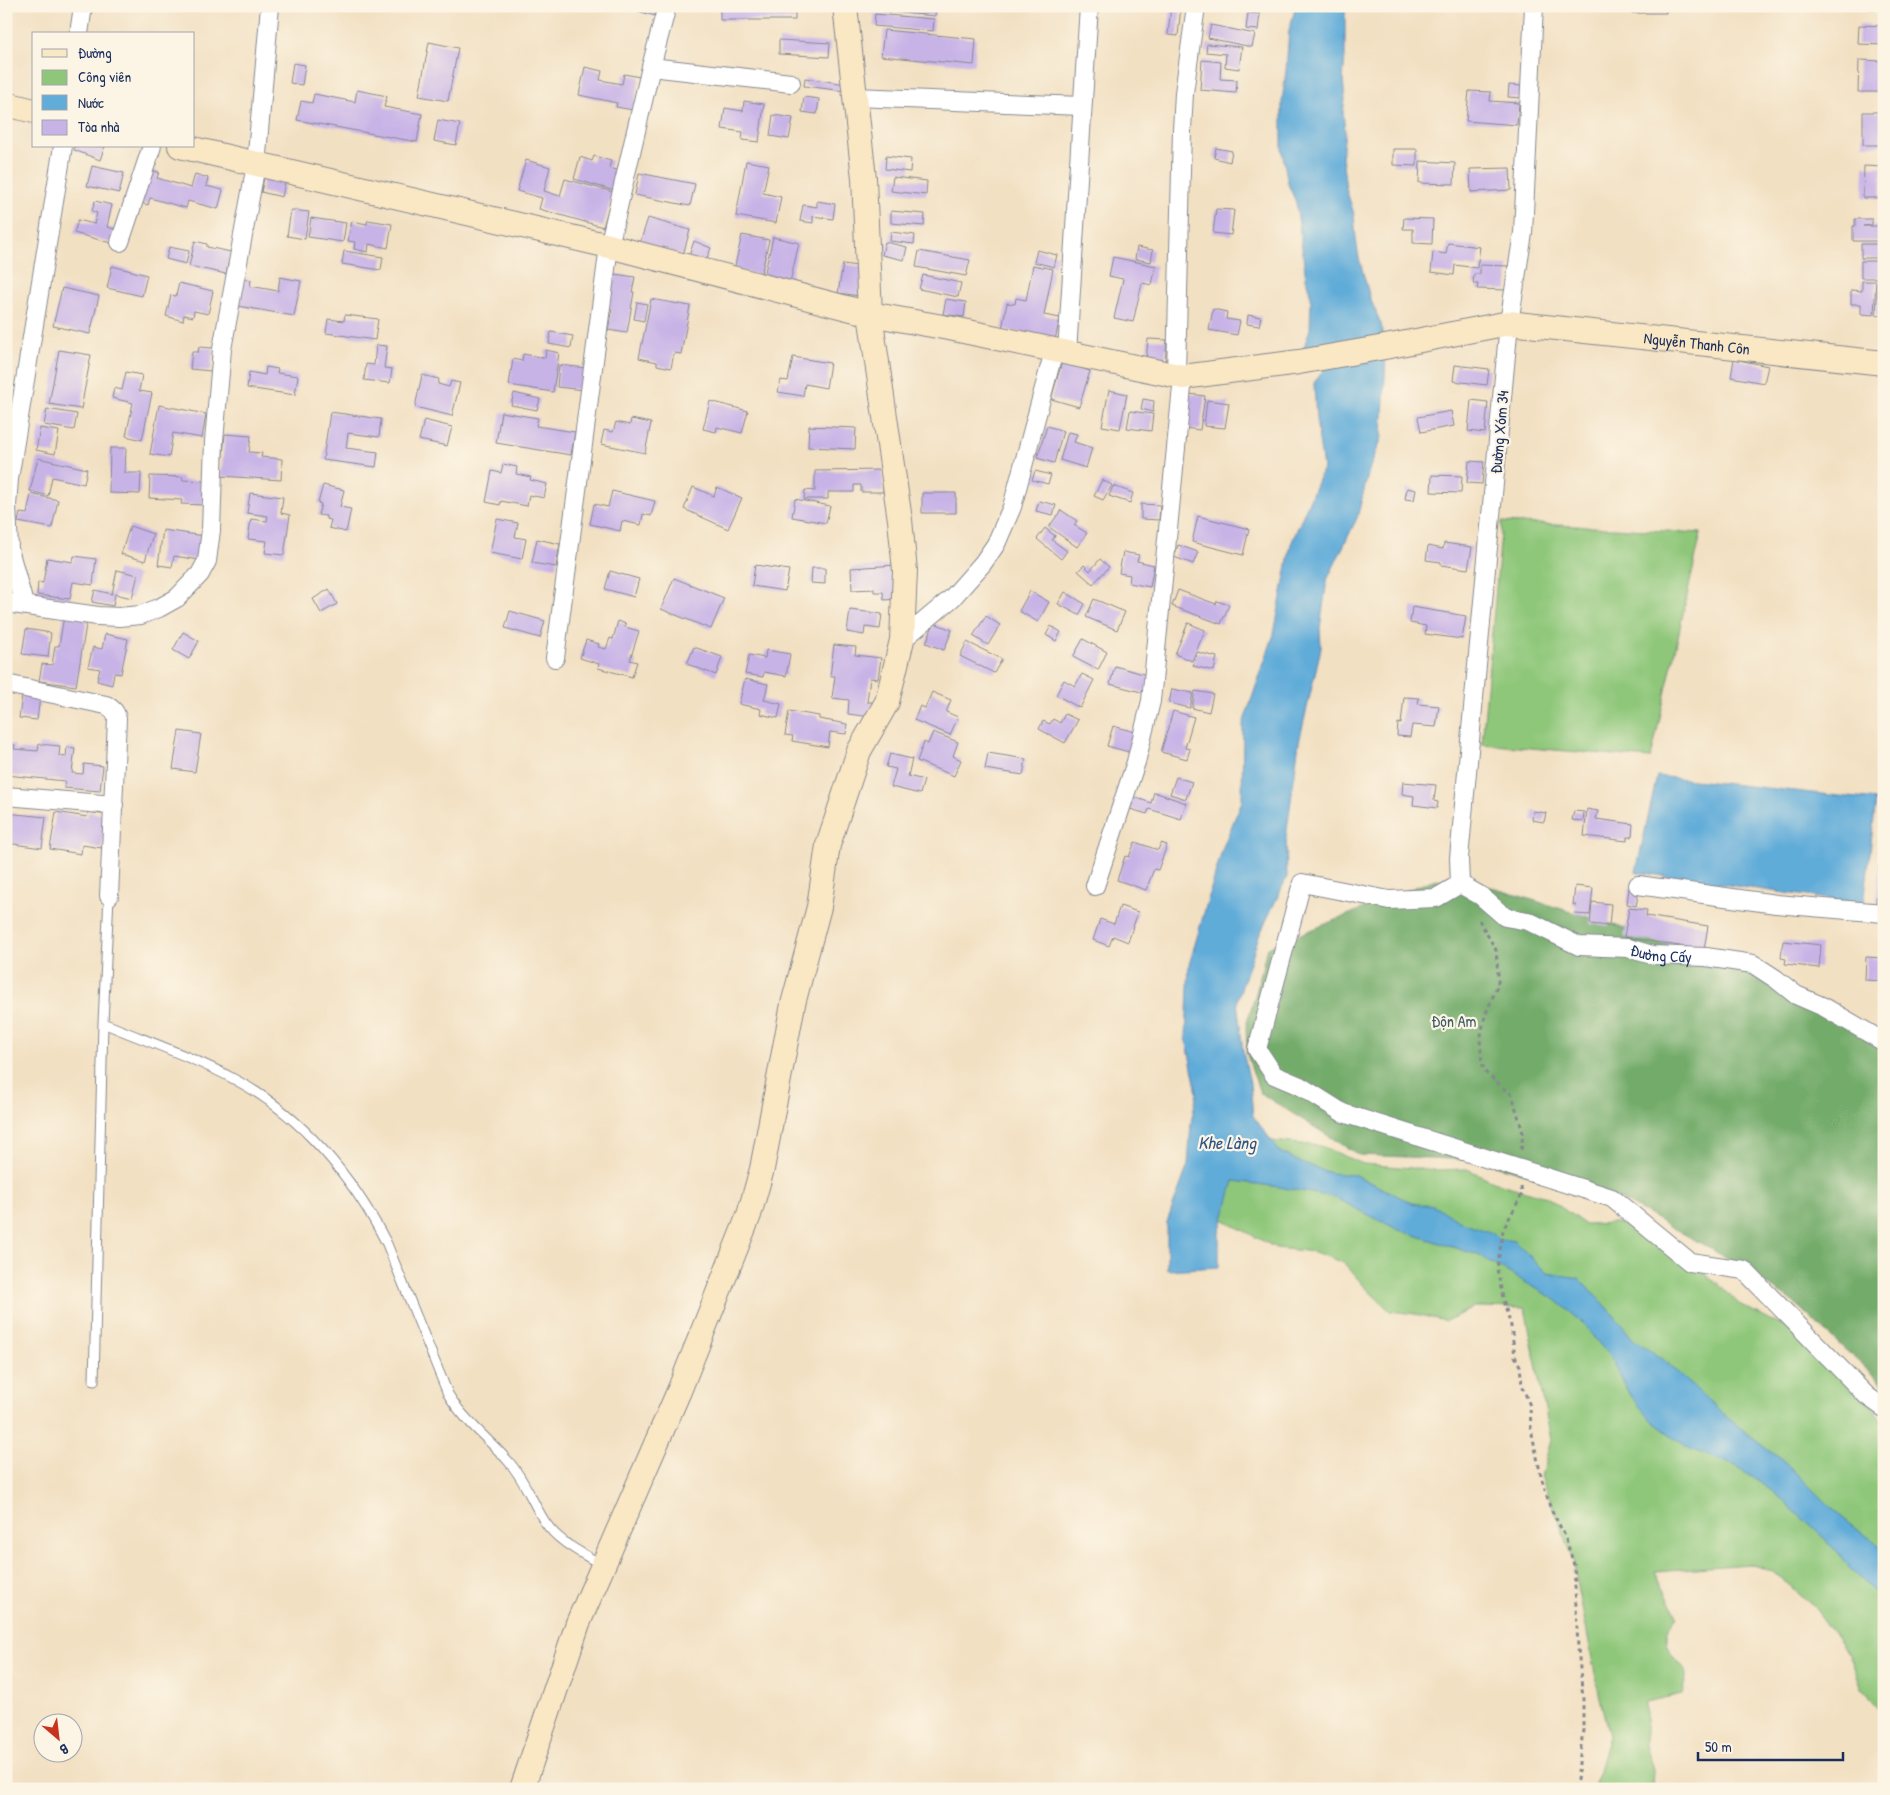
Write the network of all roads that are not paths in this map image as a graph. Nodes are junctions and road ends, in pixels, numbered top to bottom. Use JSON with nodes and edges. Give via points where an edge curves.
{"nodes":[{"id":1,"x":83,"y":6,"type":"edge"},
{"id":2,"x":270,"y":6,"type":"edge"},
{"id":3,"x":667,"y":6,"type":"edge"},
{"id":4,"x":845,"y":6,"type":"edge"},
{"id":5,"x":1089,"y":6,"type":"edge"},
{"id":6,"x":1196,"y":6,"type":"edge"},
{"id":7,"x":1534,"y":6,"type":"edge"},
{"id":8,"x":79,"y":32,"type":"edge"},
{"id":9,"x":650,"y":68,"type":"junction"},
{"id":10,"x":791,"y":83,"type":"dead end"},
{"id":11,"x":856,"y":97,"type":"junction"},
{"id":12,"x":1082,"y":106,"type":"junction"},
{"id":13,"x":7,"y":109,"type":"edge"},
{"id":14,"x":32,"y":111,"type":"edge"},
{"id":15,"x":63,"y":148,"type":"edge"},
{"id":16,"x":151,"y":148,"type":"edge"},
{"id":17,"x":188,"y":148,"type":"edge"},
{"id":18,"x":256,"y":165,"type":"junction"},
{"id":19,"x":120,"y":242,"type":"dead end"},
{"id":20,"x":609,"y":246,"type":"junction"},
{"id":21,"x":870,"y":314,"type":"junction"},
{"id":22,"x":1509,"y":323,"type":"junction"},
{"id":23,"x":1061,"y":352,"type":"junction"},
{"id":24,"x":1884,"y":363,"type":"edge"},
{"id":25,"x":1179,"y":376,"type":"junction"},
{"id":26,"x":6,"y":603,"type":"edge"},
{"id":27,"x":24,"y":604,"type":"junction"},
{"id":28,"x":902,"y":640,"type":"junction"},
{"id":29,"x":555,"y":658,"type":"dead end"},
{"id":30,"x":6,"y":684,"type":"edge"},
{"id":31,"x":6,"y":796,"type":"edge"},
{"id":32,"x":114,"y":805,"type":"junction"},
{"id":33,"x":1460,"y":884,"type":"junction"},
{"id":34,"x":1638,"y":885,"type":"dead end"},
{"id":35,"x":1095,"y":886,"type":"dead end"},
{"id":36,"x":109,"y":896,"type":"joint"},
{"id":37,"x":1884,"y":913,"type":"edge"},
{"id":38,"x":103,"y":1023,"type":"junction"},
{"id":39,"x":1884,"y":1042,"type":"edge"},
{"id":40,"x":94,"y":1381,"type":"dead end"},
{"id":41,"x":1884,"y":1408,"type":"edge"},
{"id":42,"x":603,"y":1565,"type":"junction"},
{"id":43,"x":522,"y":1789,"type":"edge"}],
"edges":[{"from":1,"to":8,"type":"street"},
{"from":2,"to":18,"type":"street"},
{"from":3,"to":9,"type":"street"},
{"from":4,"to":11,"type":"street"},
{"from":5,"to":12,"type":"street"},
{"from":6,"to":25,"type":"street","via":[[1182,130]]},
{"from":7,"to":22,"type":"street","name":"Đường Xóm 34","via":[[1523,233]]},
{"from":9,"to":10,"type":"street"},
{"from":9,"to":20,"type":"street"},
{"from":11,"to":12,"type":"street"},
{"from":11,"to":21,"type":"street","via":[[864,178]]},
{"from":12,"to":23,"type":"street"},
{"from":13,"to":14,"type":"street"},
{"from":15,"to":27,"type":"street","via":[[9,478],[9,549]]},
{"from":16,"to":19,"type":"street"},
{"from":17,"to":18,"type":"street","name":"Nguyễn Thanh Côn"},
{"from":18,"to":20,"type":"street","name":"Nguyễn Thanh Côn"},
{"from":18,"to":27,"type":"street","via":[[222,349],[207,561],[200,574],[177,598],[140,615],[98,616]]},
{"from":20,"to":21,"type":"street","name":"Nguyễn Thanh Côn"},
{"from":20,"to":29,"type":"street"},
{"from":21,"to":23,"type":"street","name":"Nguyễn Thanh Côn"},
{"from":21,"to":28,"type":"street","via":[[905,571]]},
{"from":22,"to":24,"type":"street","name":"Nguyễn Thanh Côn"},
{"from":22,"to":25,"type":"street","name":"Nguyễn Thanh Côn","via":[[1298,362]]},
{"from":22,"to":33,"type":"street","name":"Đường Xóm 34","via":[[1459,858]]},
{"from":23,"to":25,"type":"street","name":"Nguyễn Thanh Côn"},
{"from":23,"to":28,"type":"street","via":[[1012,507],[996,544],[968,582]]},
{"from":25,"to":35,"type":"street","via":[[1151,701],[1136,762]]},
{"from":26,"to":27,"type":"street"},
{"from":28,"to":42,"type":"street","via":[[887,702],[859,751],[828,845],[819,907],[793,1004],[762,1169],[749,1214],[679,1391]]},
{"from":30,"to":32,"type":"street","via":[[106,705],[112,709],[117,720]]},
{"from":31,"to":32,"type":"street"},
{"from":32,"to":36,"type":"street"},
{"from":33,"to":39,"type":"street","name":"Đường Cấy","via":[[1505,917],[1528,921],[1579,946],[1628,948],[1652,955],[1706,957],[1752,964],[1796,995],[1824,1007]]},
{"from":33,"to":41,"type":"street","via":[[1436,898],[1388,900],[1302,883],[1256,1049],[1274,1075],[1300,1086],[1343,1114],[1612,1198],[1690,1262],[1744,1270],[1867,1396]]},
{"from":34,"to":37,"type":"street","via":[[1776,904]]},
{"from":36,"to":38,"type":"lane"},
{"from":38,"to":40,"type":"lane"},
{"from":38,"to":42,"type":"lane","via":[[232,1078],[273,1104],[310,1136],[376,1223],[455,1407],[510,1462],[545,1523],[556,1535]]},
{"from":42,"to":43,"type":"street","via":[[578,1623]]}]}
